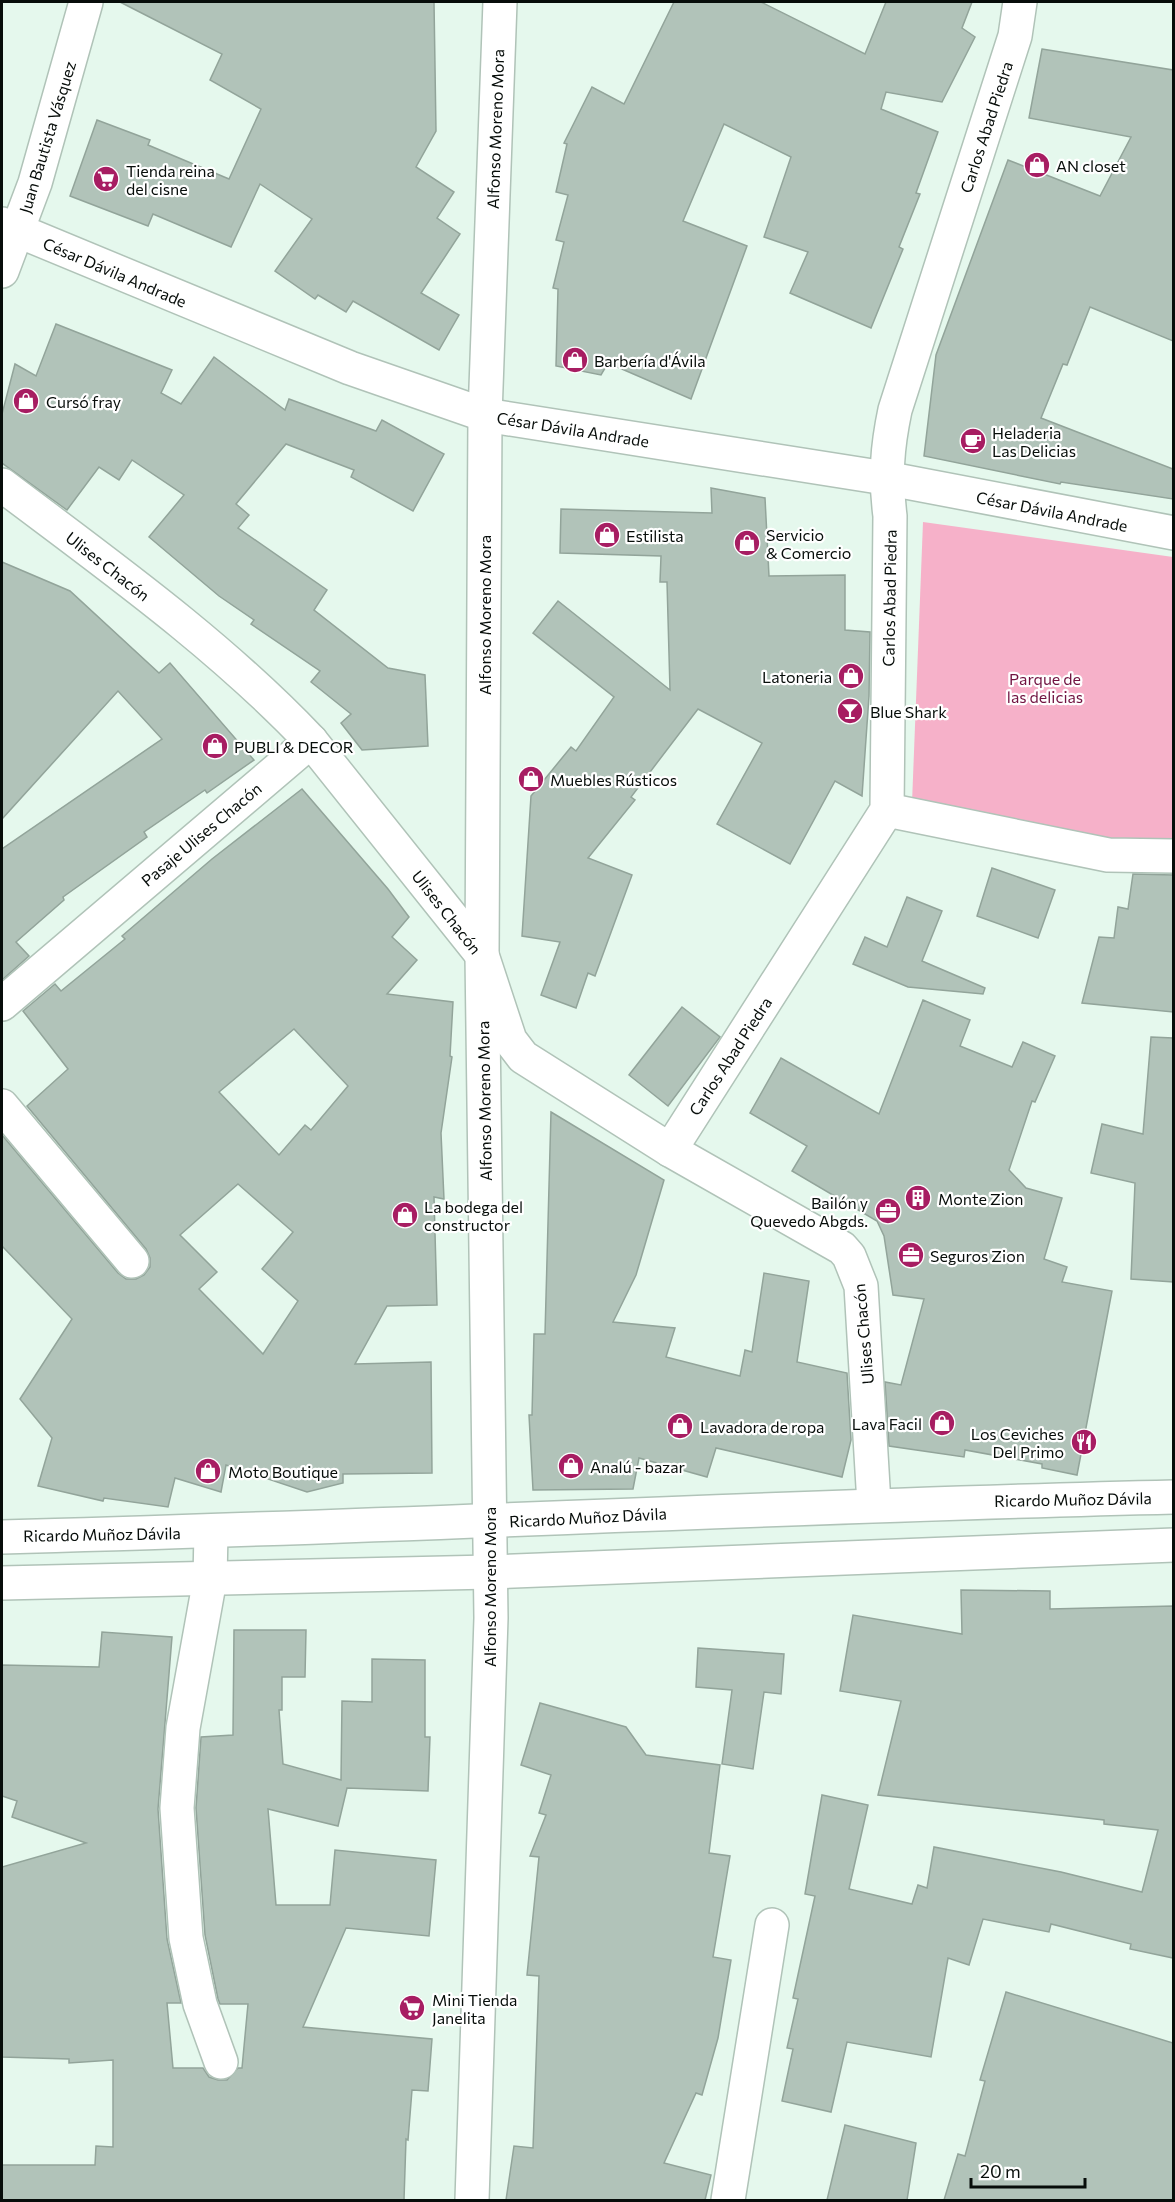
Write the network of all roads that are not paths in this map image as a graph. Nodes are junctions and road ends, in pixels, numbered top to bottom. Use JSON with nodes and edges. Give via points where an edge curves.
{"nodes":[{"id":1,"x":86,"y":2,"type":"edge"},
{"id":2,"x":500,"y":2,"type":"edge"},
{"id":3,"x":1020,"y":2,"type":"edge"},
{"id":4,"x":10,"y":227,"type":"edge"},
{"id":5,"x":2,"y":271,"type":"edge"},
{"id":6,"x":485,"y":415,"type":"junction"},
{"id":7,"x":885,"y":478,"type":"junction"},
{"id":8,"x":2,"y":485,"type":"edge"},
{"id":9,"x":1173,"y":533,"type":"edge"},
{"id":10,"x":310,"y":741,"type":"junction"},
{"id":11,"x":887,"y":810,"type":"junction"},
{"id":12,"x":1173,"y":856,"type":"edge"},
{"id":13,"x":482,"y":955,"type":"junction"},
{"id":14,"x":2,"y":1004,"type":"edge"},
{"id":15,"x":2,"y":1106,"type":"edge"},
{"id":16,"x":670,"y":1150,"type":"junction"},
{"id":17,"x":132,"y":1261,"type":"dead end"},
{"id":18,"x":1173,"y":1497,"type":"edge"},
{"id":19,"x":874,"y":1504,"type":"junction"},
{"id":20,"x":489,"y":1521,"type":"junction"},
{"id":21,"x":211,"y":1532,"type":"junction"},
{"id":22,"x":2,"y":1537,"type":"edge"},
{"id":23,"x":1173,"y":1545,"type":"edge"},
{"id":24,"x":490,"y":1572,"type":"junction"},
{"id":25,"x":210,"y":1579,"type":"junction"},
{"id":26,"x":2,"y":1583,"type":"edge"},
{"id":27,"x":772,"y":1925,"type":"dead end"},
{"id":28,"x":221,"y":2062,"type":"dead end"},
{"id":29,"x":472,"y":2200,"type":"edge"},
{"id":30,"x":728,"y":2200,"type":"edge"}],
"edges":[{"from":1,"to":4,"type":"street","name":"Juan Bautista Vásquez","via":[[36,183]]},
{"from":2,"to":6,"type":"street","name":"Alfonso Moreno Mora"},
{"from":3,"to":7,"type":"street","name":"Carlos Abad Piedra","via":[[1015,36],[896,410]]},
{"from":4,"to":5,"type":"street","name":"Juan Bautista Vásquez"},
{"from":4,"to":6,"type":"street","name":"César Dávila Andrade","via":[[350,368]]},
{"from":6,"to":7,"type":"street","name":"César Dávila Andrade"},
{"from":6,"to":13,"type":"street","name":"Alfonso Moreno Mora"},
{"from":7,"to":9,"type":"street","name":"César Dávila Andrade"},
{"from":7,"to":11,"type":"street","name":"Carlos Abad Piedra","via":[[890,516]]},
{"from":8,"to":10,"type":"street","name":"Ulises Chacón","via":[[127,579],[282,711]]},
{"from":10,"to":13,"type":"street","name":"Ulises Chacón"},
{"from":10,"to":14,"type":"street","name":"Pasaje Ulises Chacón"},
{"from":11,"to":12,"type":"street","via":[[1108,855]]},
{"from":11,"to":16,"type":"street","name":"Carlos Abad Piedra"},
{"from":13,"to":16,"type":"street","name":"Ulises Chacón","via":[[517,1051]]},
{"from":13,"to":20,"type":"street","name":"Alfonso Moreno Mora"},
{"from":15,"to":17,"type":"street"},
{"from":16,"to":19,"type":"street","name":"Ulises Chacón","via":[[842,1248],[849,1256],[861,1286]]},
{"from":18,"to":19,"type":"street","name":"Ricardo Muñoz Dávila"},
{"from":19,"to":20,"type":"street","name":"Ricardo Muñoz Dávila"},
{"from":20,"to":21,"type":"street","name":"Ricardo Muñoz Dávila"},
{"from":20,"to":24,"type":"street","name":"Alfonso Moreno Mora"},
{"from":21,"to":22,"type":"street","name":"Ricardo Muñoz Dávila"},
{"from":21,"to":25,"type":"street"},
{"from":23,"to":24,"type":"street"},
{"from":24,"to":25,"type":"street"},
{"from":24,"to":29,"type":"street","name":"Alfonso Moreno Mora"},
{"from":25,"to":26,"type":"street"},
{"from":25,"to":28,"type":"street","via":[[183,1728],[177,1808],[186,1938],[200,2004]]},
{"from":27,"to":30,"type":"street"}]}
